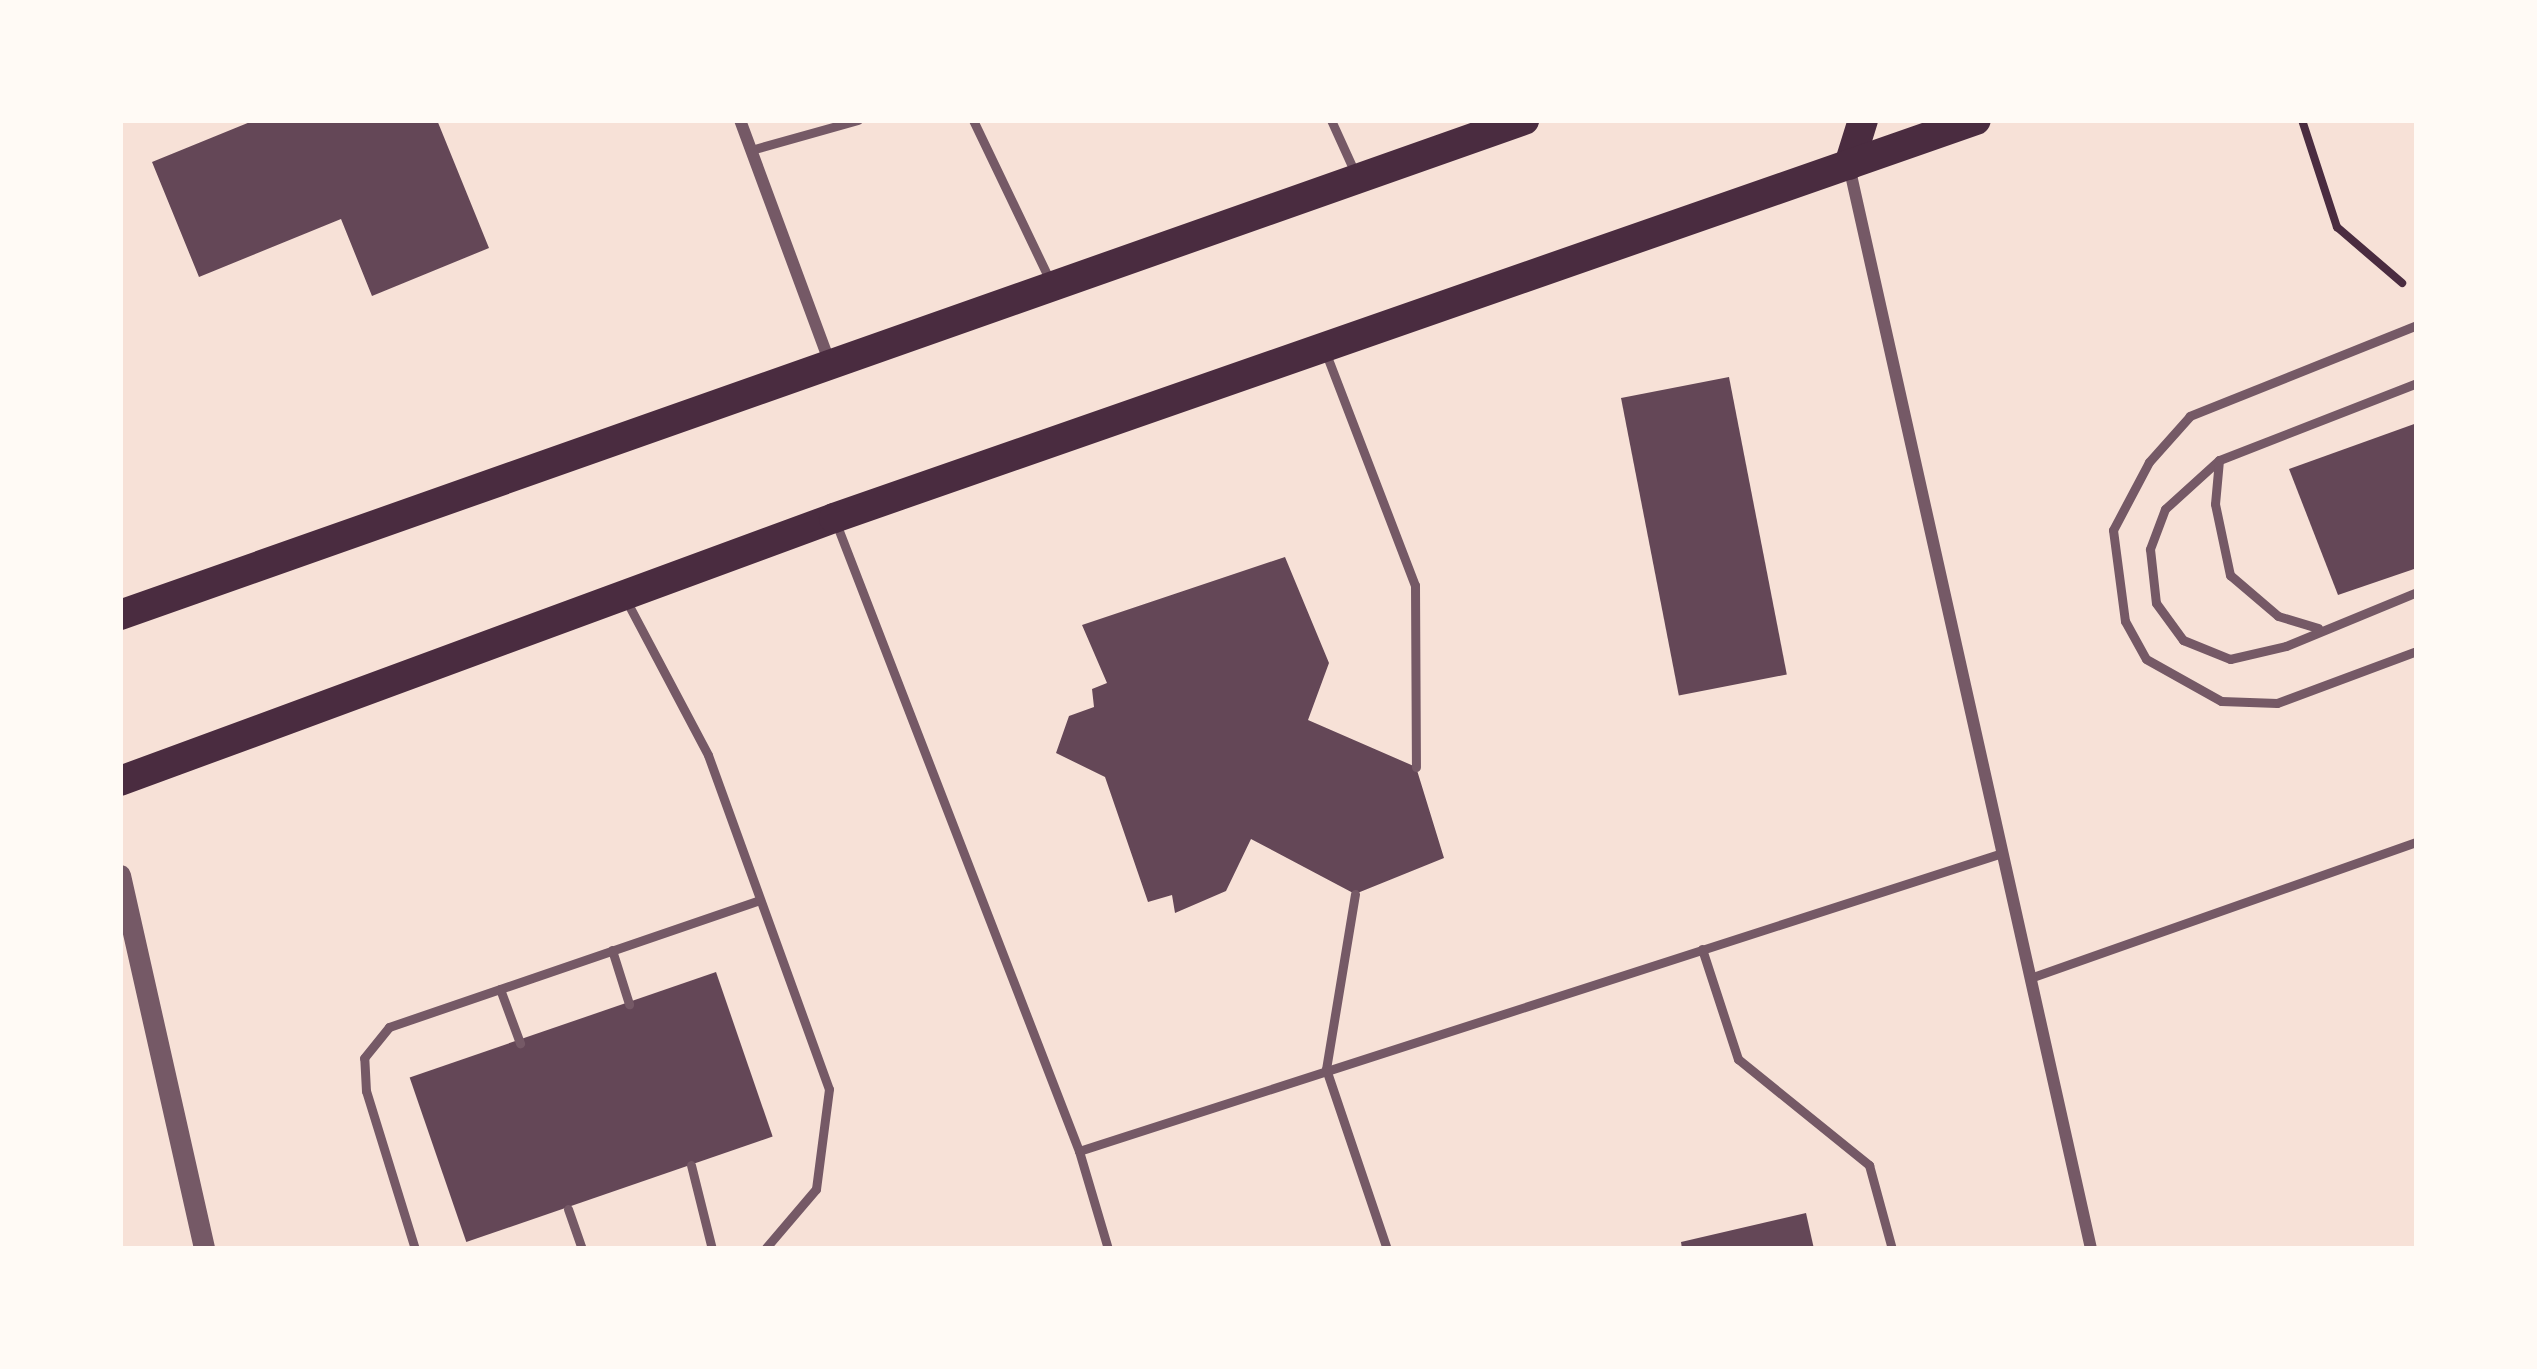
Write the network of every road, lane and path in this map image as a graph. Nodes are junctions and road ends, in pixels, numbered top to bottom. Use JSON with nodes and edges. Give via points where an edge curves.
{"nodes":[{"id":1,"x":740,"y":120,"type":"edge"},
{"id":2,"x":858,"y":120,"type":"edge"},
{"id":3,"x":974,"y":120,"type":"edge"},
{"id":4,"x":1331,"y":120,"type":"edge"},
{"id":5,"x":1524,"y":120,"type":"edge"},
{"id":6,"x":1863,"y":120,"type":"edge"},
{"id":7,"x":1976,"y":120,"type":"edge"},
{"id":8,"x":2302,"y":120,"type":"edge"},
{"id":9,"x":752,"y":150,"type":"junction"},
{"id":10,"x":1849,"y":165,"type":"junction"},
{"id":11,"x":1358,"y":180,"type":"junction"},
{"id":12,"x":2337,"y":227,"type":"dead end"},
{"id":13,"x":1053,"y":288,"type":"junction"},
{"id":14,"x":2417,"y":325,"type":"edge"},
{"id":15,"x":1324,"y":346,"type":"junction"},
{"id":16,"x":831,"y":367,"type":"junction"},
{"id":17,"x":2417,"y":383,"type":"edge"},
{"id":18,"x":2219,"y":460,"type":"junction"},
{"id":19,"x":834,"y":518,"type":"junction"},
{"id":20,"x":2417,"y":592,"type":"edge"},
{"id":21,"x":623,"y":595,"type":"junction"},
{"id":22,"x":120,"y":615,"type":"edge"},
{"id":23,"x":2319,"y":628,"type":"junction"},
{"id":24,"x":2417,"y":651,"type":"edge"},
{"id":25,"x":1416,"y":767,"type":"dead end"},
{"id":26,"x":120,"y":782,"type":"edge"},
{"id":27,"x":2417,"y":842,"type":"edge"},
{"id":28,"x":2002,"y":853,"type":"junction"},
{"id":29,"x":120,"y":875,"type":"edge"},
{"id":30,"x":1354,"y":894,"type":"dead end"},
{"id":31,"x":760,"y":900,"type":"junction"},
{"id":32,"x":1702,"y":949,"type":"junction"},
{"id":33,"x":612,"y":950,"type":"junction"},
{"id":34,"x":2030,"y":978,"type":"junction"},
{"id":35,"x":500,"y":989,"type":"junction"},
{"id":36,"x":628,"y":1004,"type":"dead end"},
{"id":37,"x":520,"y":1043,"type":"dead end"},
{"id":38,"x":1326,"y":1069,"type":"junction"},
{"id":39,"x":1079,"y":1151,"type":"junction"},
{"id":40,"x":691,"y":1166,"type":"dead end"},
{"id":41,"x":568,"y":1209,"type":"dead end"},
{"id":42,"x":204,"y":1249,"type":"edge"},
{"id":43,"x":415,"y":1249,"type":"edge"},
{"id":44,"x":583,"y":1249,"type":"edge"},
{"id":45,"x":712,"y":1249,"type":"edge"},
{"id":46,"x":765,"y":1249,"type":"edge"},
{"id":47,"x":1108,"y":1249,"type":"edge"},
{"id":48,"x":1387,"y":1249,"type":"edge"},
{"id":49,"x":1892,"y":1249,"type":"edge"},
{"id":50,"x":2091,"y":1249,"type":"edge"}],
"edges":[{"from":1,"to":9,"type":"street"},
{"from":2,"to":9,"type":"lane"},
{"from":3,"to":13,"type":"lane"},
{"from":4,"to":11,"type":"lane"},
{"from":5,"to":11,"type":"main road"},
{"from":6,"to":10,"type":"main road"},
{"from":7,"to":10,"type":"main road"},
{"from":8,"to":12,"type":"path"},
{"from":9,"to":16,"type":"street"},
{"from":10,"to":15,"type":"main road"},
{"from":10,"to":28,"type":"street"},
{"from":11,"to":13,"type":"main road"},
{"from":13,"to":16,"type":"main road"},
{"from":14,"to":24,"type":"lane","via":[[2190,416],[2149,462],[2114,530],[2125,621],[2146,659],[2221,701],[2277,704]]},
{"from":15,"to":19,"type":"main road"},
{"from":15,"to":25,"type":"lane","via":[[1415,585]]},
{"from":16,"to":22,"type":"main road"},
{"from":17,"to":18,"type":"lane"},
{"from":18,"to":23,"type":"lane","via":[[2215,505],[2230,575],[2278,616]]},
{"from":18,"to":23,"type":"lane","via":[[2165,509],[2150,549],[2156,603],[2183,640],[2230,659]]},
{"from":19,"to":21,"type":"main road"},
{"from":19,"to":39,"type":"lane"},
{"from":20,"to":23,"type":"lane"},
{"from":21,"to":26,"type":"main road"},
{"from":21,"to":31,"type":"lane","via":[[708,754]]},
{"from":27,"to":34,"type":"lane"},
{"from":28,"to":32,"type":"lane"},
{"from":28,"to":34,"type":"street"},
{"from":29,"to":42,"type":"street"},
{"from":30,"to":38,"type":"lane"},
{"from":31,"to":33,"type":"lane"},
{"from":31,"to":46,"type":"lane","via":[[829,1089],[816,1189]]},
{"from":32,"to":38,"type":"lane"},
{"from":32,"to":49,"type":"lane","via":[[1738,1059],[1869,1165]]},
{"from":33,"to":35,"type":"lane"},
{"from":33,"to":36,"type":"lane"},
{"from":34,"to":50,"type":"street"},
{"from":35,"to":37,"type":"lane"},
{"from":35,"to":43,"type":"lane","via":[[389,1027],[364,1058],[365,1091]]},
{"from":38,"to":39,"type":"lane"},
{"from":38,"to":48,"type":"lane"},
{"from":39,"to":47,"type":"lane"},
{"from":40,"to":45,"type":"lane"},
{"from":41,"to":44,"type":"lane"}]}
